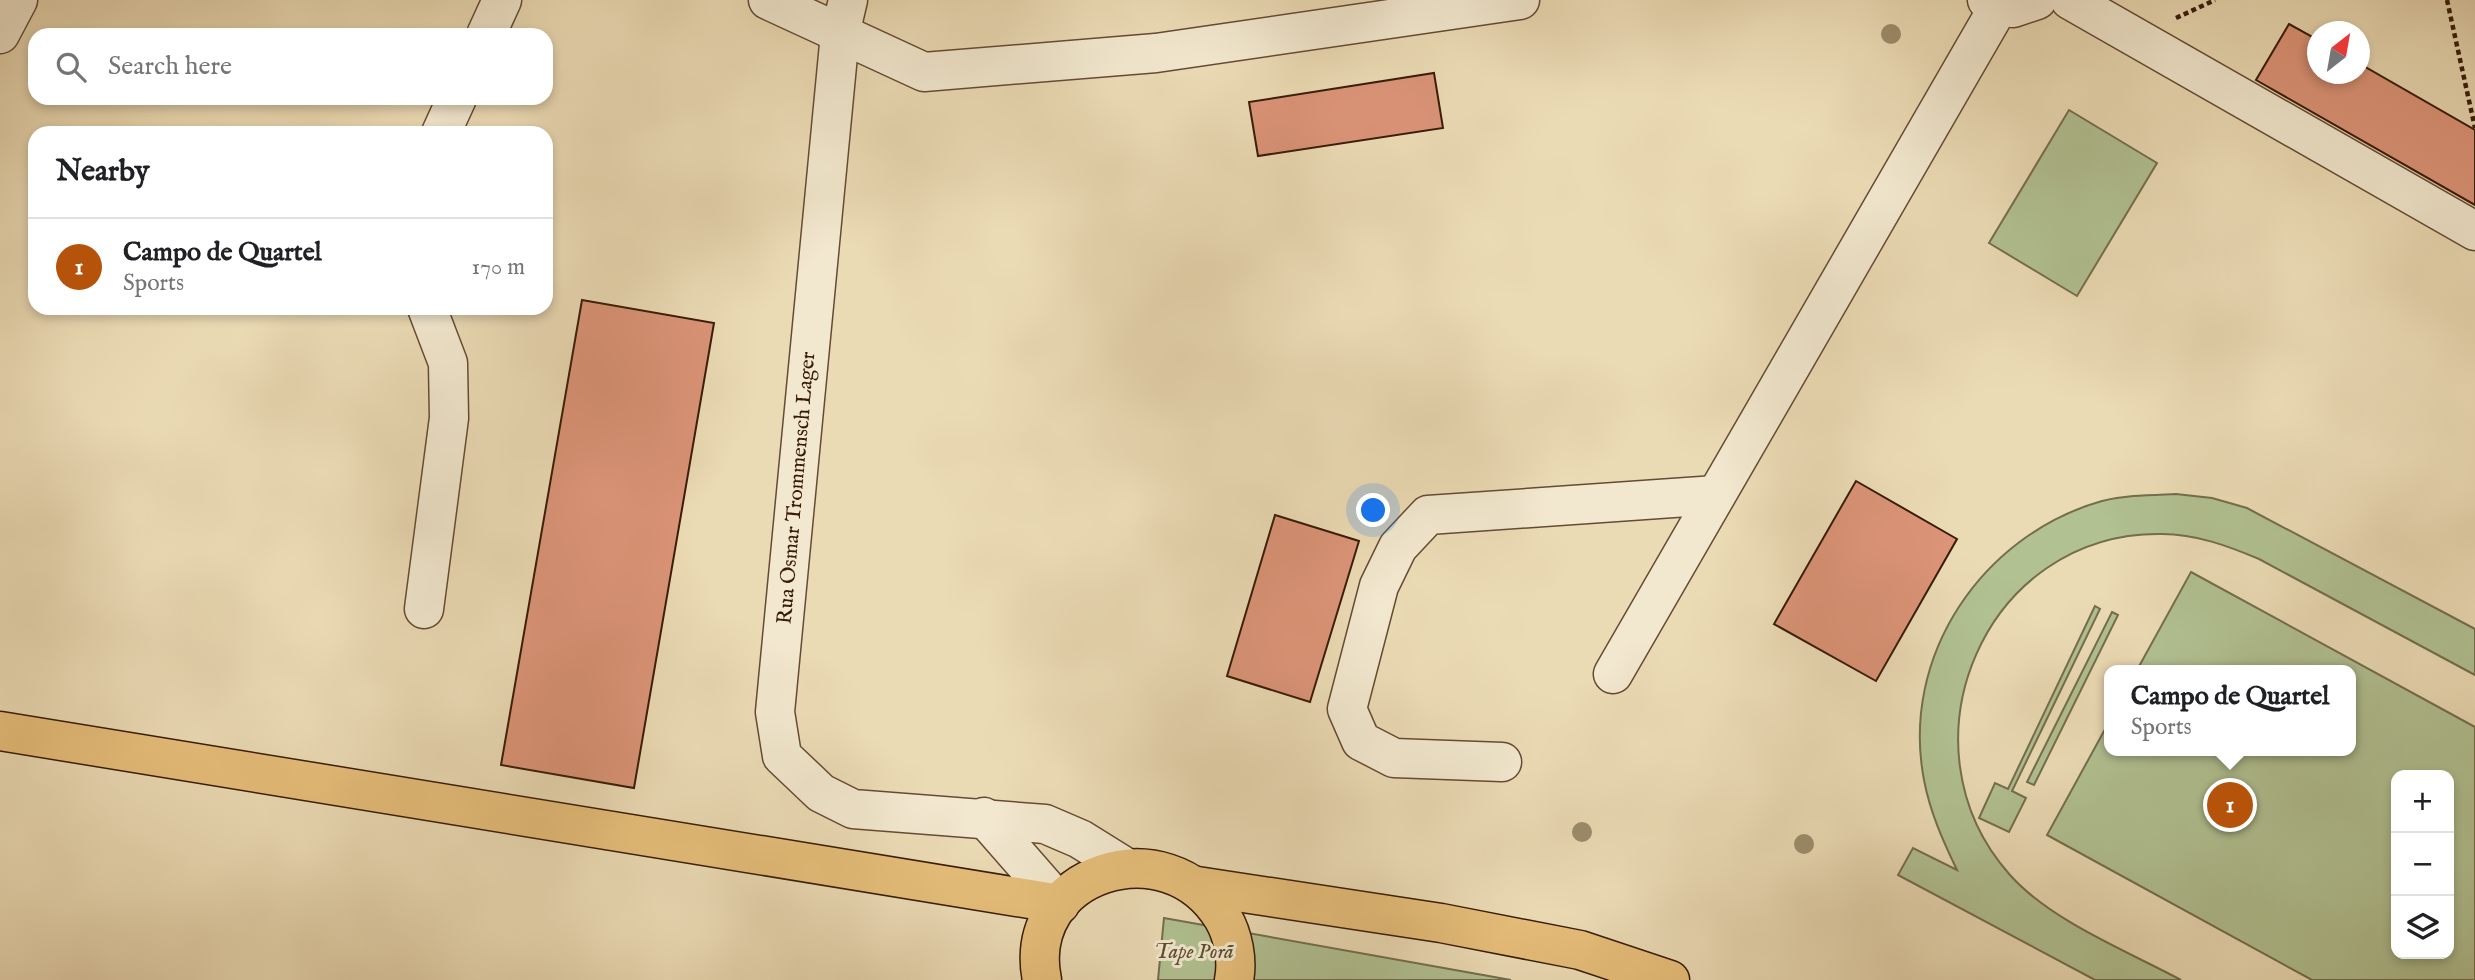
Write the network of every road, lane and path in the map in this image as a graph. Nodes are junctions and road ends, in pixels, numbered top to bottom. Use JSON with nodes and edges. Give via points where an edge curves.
{"nodes":[{"id":1,"x":18,"y":0,"type":"edge"},
{"id":2,"x":502,"y":0,"type":"edge"},
{"id":3,"x":768,"y":0,"type":"edge"},
{"id":4,"x":1520,"y":0,"type":"edge"},
{"id":5,"x":2037,"y":0,"type":"edge"},
{"id":6,"x":2070,"y":0,"type":"edge"},
{"id":7,"x":2215,"y":0,"type":"edge"},
{"id":8,"x":2447,"y":0,"type":"edge"},
{"id":9,"x":1993,"y":3,"type":"edge"},
{"id":10,"x":2112,"y":10,"type":"edge"},
{"id":11,"x":844,"y":17,"type":"edge"},
{"id":12,"x":2172,"y":20,"type":"dead end"},
{"id":13,"x":489,"y":28,"type":"edge"},
{"id":14,"x":0,"y":34,"type":"edge"},
{"id":15,"x":454,"y":105,"type":"edge"},
{"id":16,"x":444,"y":126,"type":"edge"},
{"id":17,"x":2474,"y":127,"type":"edge"},
{"id":18,"x":2475,"y":230,"type":"edge"},
{"id":19,"x":430,"y":315,"type":"edge"},
{"id":20,"x":1716,"y":495,"type":"junction"},
{"id":21,"x":424,"y":609,"type":"dead end"},
{"id":22,"x":1613,"y":674,"type":"dead end"},
{"id":23,"x":0,"y":731,"type":"edge"},
{"id":24,"x":1502,"y":762,"type":"dead end"},
{"id":25,"x":985,"y":817,"type":"junction"},
{"id":26,"x":1125,"y":867,"type":"junction"},
{"id":27,"x":1197,"y":886,"type":"junction"},
{"id":28,"x":1060,"y":904,"type":"junction"},
{"id":29,"x":1041,"y":979,"type":"edge"},
{"id":30,"x":1234,"y":980,"type":"edge"},
{"id":31,"x":1670,"y":980,"type":"edge"}],
"edges":[{"from":1,"to":14,"type":"street"},
{"from":2,"to":13,"type":"street"},
{"from":3,"to":11,"type":"street"},
{"from":4,"to":11,"type":"street","via":[[1156,53],[923,72]]},
{"from":5,"to":9,"type":"street","via":[[2013,8]]},
{"from":6,"to":10,"type":"street"},
{"from":7,"to":12,"type":"path"},
{"from":8,"to":17,"type":"path"},
{"from":9,"to":20,"type":"street"},
{"from":10,"to":18,"type":"street"},
{"from":11,"to":25,"type":"street","name":"Rua Osmar Trommensch Lager","via":[[775,712],[782,756],[821,793],[853,808]]},
{"from":15,"to":16,"type":"street"},
{"from":19,"to":21,"type":"street","via":[[448,363],[449,418]]},
{"from":20,"to":22,"type":"street"},
{"from":20,"to":24,"type":"street","via":[[1428,514],[1398,547],[1379,586],[1347,709],[1361,741],[1394,758]]},
{"from":23,"to":28,"type":"main road"},
{"from":25,"to":26,"type":"street","name":"Rua Osmar Trommensch Lager","via":[[1045,824]]},
{"from":25,"to":28,"type":"street"},
{"from":26,"to":27,"type":"main road","via":[[1175,873]]},
{"from":26,"to":28,"type":"main road","via":[[1089,880]]},
{"from":27,"to":30,"type":"main road","via":[[1228,926]]},
{"from":27,"to":31,"type":"main road","via":[[1441,923],[1580,950]]},
{"from":28,"to":29,"type":"main road","via":[[1041,951]]}]}
